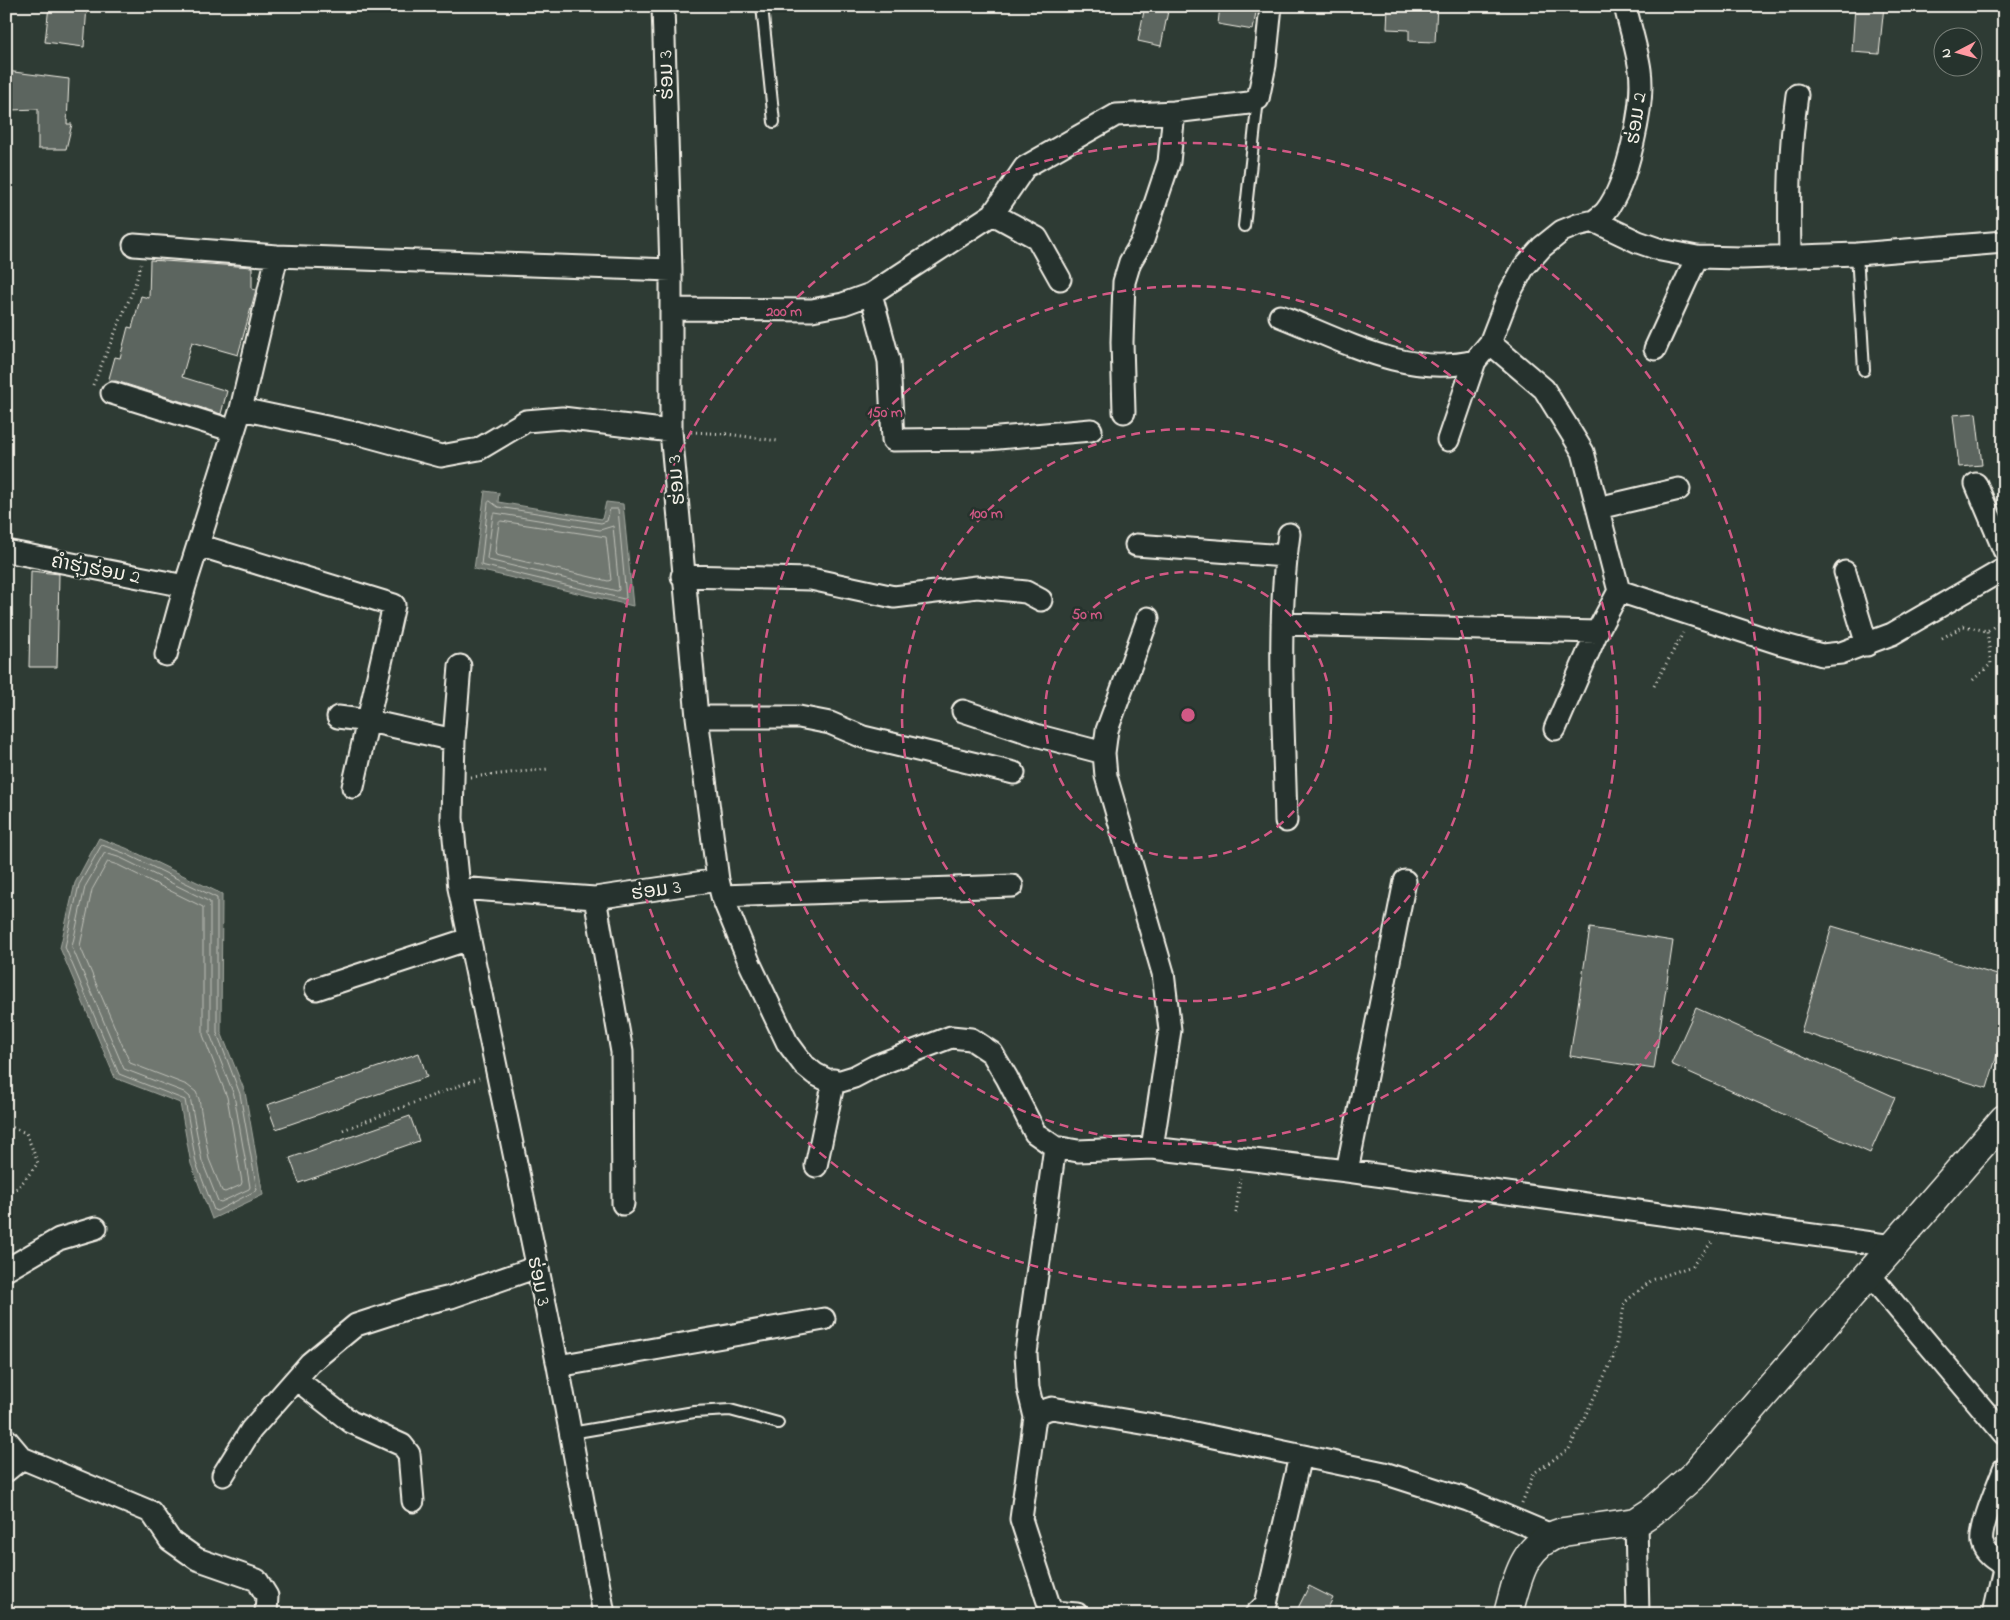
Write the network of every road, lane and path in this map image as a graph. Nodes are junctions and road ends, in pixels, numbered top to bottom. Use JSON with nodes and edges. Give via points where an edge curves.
{"nodes":[{"id":1,"x":662,"y":6,"type":"edge"},
{"id":2,"x":762,"y":6,"type":"edge"},
{"id":3,"x":1271,"y":6,"type":"edge"},
{"id":4,"x":1625,"y":6,"type":"edge"},
{"id":5,"x":1797,"y":95,"type":"dead end"},
{"id":6,"x":1258,"y":99,"type":"junction"},
{"id":7,"x":1174,"y":112,"type":"junction"},
{"id":8,"x":774,"y":122,"type":"dead end"},
{"id":9,"x":993,"y":214,"type":"junction"},
{"id":10,"x":1594,"y":221,"type":"junction"},
{"id":11,"x":1244,"y":226,"type":"dead end"},
{"id":12,"x":2004,"y":242,"type":"edge"},
{"id":13,"x":140,"y":246,"type":"joint"},
{"id":14,"x":1857,"y":254,"type":"junction"},
{"id":15,"x":277,"y":256,"type":"junction"},
{"id":16,"x":1790,"y":256,"type":"junction"},
{"id":17,"x":1697,"y":257,"type":"junction"},
{"id":18,"x":671,"y":270,"type":"junction"},
{"id":19,"x":1060,"y":279,"type":"dead end"},
{"id":20,"x":871,"y":294,"type":"junction"},
{"id":21,"x":672,"y":309,"type":"junction"},
{"id":22,"x":1280,"y":316,"type":"dead end"},
{"id":23,"x":1490,"y":343,"type":"junction"},
{"id":24,"x":1655,"y":349,"type":"dead end"},
{"id":25,"x":1475,"y":361,"type":"junction"},
{"id":26,"x":1864,"y":370,"type":"dead end"},
{"id":27,"x":112,"y":393,"type":"joint"},
{"id":28,"x":241,"y":410,"type":"junction"},
{"id":29,"x":1124,"y":412,"type":"dead end"},
{"id":30,"x":1091,"y":430,"type":"dead end"},
{"id":31,"x":234,"y":431,"type":"junction"},
{"id":32,"x":671,"y":431,"type":"junction"},
{"id":33,"x":1448,"y":440,"type":"dead end"},
{"id":34,"x":778,"y":441,"type":"dead end"},
{"id":35,"x":1976,"y":484,"type":"dead end"},
{"id":36,"x":1679,"y":489,"type":"dead end"},
{"id":37,"x":1598,"y":508,"type":"junction"},
{"id":38,"x":1289,"y":534,"type":"dead end"},
{"id":39,"x":198,"y":545,"type":"junction"},
{"id":40,"x":1136,"y":545,"type":"dead end"},
{"id":41,"x":2004,"y":550,"type":"edge"},
{"id":42,"x":6,"y":551,"type":"edge"},
{"id":43,"x":1286,"y":556,"type":"junction"},
{"id":44,"x":2004,"y":569,"type":"edge"},
{"id":45,"x":1845,"y":572,"type":"dead end"},
{"id":46,"x":682,"y":576,"type":"junction"},
{"id":47,"x":185,"y":586,"type":"junction"},
{"id":48,"x":1619,"y":591,"type":"junction"},
{"id":49,"x":1040,"y":600,"type":"dead end"},
{"id":50,"x":1693,"y":615,"type":"junction"},
{"id":51,"x":1148,"y":618,"type":"dead end"},
{"id":52,"x":2004,"y":620,"type":"edge"},
{"id":53,"x":1282,"y":624,"type":"junction"},
{"id":54,"x":1987,"y":631,"type":"junction"},
{"id":55,"x":1597,"y":632,"type":"junction"},
{"id":56,"x":1942,"y":638,"type":"dead end"},
{"id":57,"x":1867,"y":645,"type":"junction"},
{"id":58,"x":166,"y":655,"type":"dead end"},
{"id":59,"x":460,"y":666,"type":"dead end"},
{"id":60,"x":1973,"y":680,"type":"dead end"},
{"id":61,"x":1654,"y":686,"type":"dead end"},
{"id":62,"x":963,"y":711,"type":"dead end"},
{"id":63,"x":696,"y":716,"type":"junction"},
{"id":64,"x":338,"y":717,"type":"dead end"},
{"id":65,"x":369,"y":721,"type":"junction"},
{"id":66,"x":1555,"y":729,"type":"dead end"},
{"id":67,"x":454,"y":740,"type":"junction"},
{"id":68,"x":1104,"y":753,"type":"junction"},
{"id":69,"x":548,"y":769,"type":"dead end"},
{"id":70,"x":1014,"y":773,"type":"dead end"},
{"id":71,"x":453,"y":778,"type":"junction"},
{"id":72,"x":353,"y":787,"type":"dead end"},
{"id":73,"x":1286,"y":821,"type":"dead end"},
{"id":74,"x":1405,"y":880,"type":"dead end"},
{"id":75,"x":1012,"y":886,"type":"dead end"},
{"id":76,"x":458,"y":888,"type":"junction"},
{"id":77,"x":720,"y":888,"type":"junction"},
{"id":78,"x":595,"y":898,"type":"junction"},
{"id":79,"x":469,"y":939,"type":"junction"},
{"id":80,"x":316,"y":989,"type":"dead end"},
{"id":81,"x":496,"y":1072,"type":"junction"},
{"id":82,"x":834,"y":1080,"type":"junction"},
{"id":83,"x":2004,"y":1119,"type":"edge"},
{"id":84,"x":11,"y":1127,"type":"dead end"},
{"id":85,"x":343,"y":1130,"type":"dead end"},
{"id":86,"x":1055,"y":1147,"type":"junction"},
{"id":87,"x":1152,"y":1148,"type":"junction"},
{"id":88,"x":1242,"y":1160,"type":"junction"},
{"id":89,"x":816,"y":1166,"type":"dead end"},
{"id":90,"x":1347,"y":1171,"type":"junction"},
{"id":91,"x":6,"y":1191,"type":"edge"},
{"id":92,"x":623,"y":1204,"type":"dead end"},
{"id":93,"x":1236,"y":1213,"type":"dead end"},
{"id":94,"x":1727,"y":1224,"type":"junction"},
{"id":95,"x":96,"y":1228,"type":"dead end"},
{"id":96,"x":1893,"y":1246,"type":"junction"},
{"id":97,"x":537,"y":1267,"type":"junction"},
{"id":98,"x":6,"y":1270,"type":"edge"},
{"id":99,"x":1869,"y":1274,"type":"junction"},
{"id":100,"x":824,"y":1319,"type":"dead end"},
{"id":101,"x":558,"y":1366,"type":"junction"},
{"id":102,"x":296,"y":1379,"type":"junction"},
{"id":103,"x":1035,"y":1417,"type":"junction"},
{"id":104,"x":778,"y":1423,"type":"dead end"},
{"id":105,"x":571,"y":1434,"type":"junction"},
{"id":106,"x":2004,"y":1434,"type":"edge"},
{"id":107,"x":6,"y":1438,"type":"edge"},
{"id":108,"x":1300,"y":1456,"type":"junction"},
{"id":109,"x":14,"y":1465,"type":"edge"},
{"id":110,"x":2004,"y":1469,"type":"edge"},
{"id":111,"x":223,"y":1475,"type":"dead end"},
{"id":112,"x":413,"y":1501,"type":"dead end"},
{"id":113,"x":1515,"y":1520,"type":"junction"},
{"id":114,"x":1636,"y":1522,"type":"junction"},
{"id":115,"x":1551,"y":1536,"type":"junction"},
{"id":116,"x":2004,"y":1565,"type":"edge"},
{"id":117,"x":2004,"y":1569,"type":"edge"},
{"id":118,"x":1052,"y":1613,"type":"edge"},
{"id":119,"x":266,"y":1614,"type":"edge"},
{"id":120,"x":604,"y":1614,"type":"edge"},
{"id":121,"x":1077,"y":1614,"type":"edge"},
{"id":122,"x":1256,"y":1614,"type":"edge"},
{"id":123,"x":1508,"y":1614,"type":"edge"},
{"id":124,"x":1638,"y":1614,"type":"edge"},
{"id":125,"x":1994,"y":1614,"type":"edge"}],
"edges":[{"from":1,"to":18,"type":"street","name":"ຮ່ອມ 3"},
{"from":2,"to":8,"type":"lane"},
{"from":3,"to":6,"type":"street"},
{"from":4,"to":10,"type":"street","name":"ຮ່ອມ 2","via":[[1641,72],[1639,105],[1629,163],[1606,212]]},
{"from":5,"to":16,"type":"street","via":[[1788,175]]},
{"from":6,"to":7,"type":"street","via":[[1249,103]]},
{"from":6,"to":11,"type":"lane"},
{"from":7,"to":9,"type":"street","via":[[1116,115],[1025,167]]},
{"from":7,"to":29,"type":"street","via":[[1169,162],[1143,240],[1130,262],[1124,282]]},
{"from":9,"to":19,"type":"street","via":[[1037,238]]},
{"from":9,"to":20,"type":"street"},
{"from":10,"to":17,"type":"street","via":[[1638,242]]},
{"from":10,"to":23,"type":"street","via":[[1562,231],[1524,267],[1509,294]]},
{"from":12,"to":14,"type":"street"},
{"from":13,"to":15,"type":"street"},
{"from":13,"to":27,"type":"path","via":[[134,288],[92,385]]},
{"from":14,"to":16,"type":"street"},
{"from":14,"to":26,"type":"lane"},
{"from":15,"to":18,"type":"street"},
{"from":15,"to":28,"type":"street"},
{"from":16,"to":17,"type":"street"},
{"from":17,"to":24,"type":"street"},
{"from":18,"to":21,"type":"street","name":"ຮ່ອມ 3"},
{"from":20,"to":21,"type":"street","via":[[812,310]]},
{"from":20,"to":30,"type":"street","via":[[889,361],[893,440],[987,440]]},
{"from":21,"to":32,"type":"street","name":"ຮ່ອມ 3"},
{"from":22,"to":25,"type":"street","via":[[1391,360],[1431,366]]},
{"from":23,"to":25,"type":"street"},
{"from":23,"to":37,"type":"street","via":[[1544,389],[1552,400],[1583,452]]},
{"from":25,"to":33,"type":"street"},
{"from":27,"to":31,"type":"street"},
{"from":28,"to":31,"type":"street"},
{"from":28,"to":32,"type":"street","via":[[360,434],[441,456],[479,449],[526,421],[562,418]]},
{"from":31,"to":39,"type":"street"},
{"from":32,"to":34,"type":"path"},
{"from":32,"to":46,"type":"street","name":"ຮ່ອມ 3"},
{"from":35,"to":41,"type":"street"},
{"from":36,"to":37,"type":"street"},
{"from":37,"to":48,"type":"street"},
{"from":38,"to":43,"type":"street"},
{"from":39,"to":47,"type":"street"},
{"from":39,"to":65,"type":"street","via":[[394,605]]},
{"from":40,"to":43,"type":"street"},
{"from":42,"to":47,"type":"street","name":"ຄໍາຮຸ່ງຮ່ອມ 2"},
{"from":43,"to":53,"type":"street"},
{"from":44,"to":57,"type":"street","via":[[1892,634]]},
{"from":45,"to":57,"type":"street"},
{"from":46,"to":49,"type":"street","via":[[811,579],[894,597],[977,587],[1026,592]]},
{"from":46,"to":63,"type":"street","name":"ຮ່ອມ 3"},
{"from":47,"to":58,"type":"street"},
{"from":48,"to":50,"type":"street"},
{"from":48,"to":55,"type":"street"},
{"from":50,"to":57,"type":"street","via":[[1822,655]]},
{"from":50,"to":61,"type":"path"},
{"from":51,"to":68,"type":"street","via":[[1107,730]]},
{"from":52,"to":54,"type":"path"},
{"from":53,"to":55,"type":"street"},
{"from":53,"to":73,"type":"street"},
{"from":54,"to":56,"type":"path","via":[[1964,626]]},
{"from":54,"to":60,"type":"path","via":[[1991,664]]},
{"from":55,"to":66,"type":"street"},
{"from":59,"to":67,"type":"street"},
{"from":62,"to":68,"type":"street"},
{"from":63,"to":70,"type":"street","via":[[799,717],[882,742]]},
{"from":63,"to":77,"type":"street","name":"ຮ່ອມ 3"},
{"from":64,"to":65,"type":"street"},
{"from":65,"to":67,"type":"street"},
{"from":65,"to":72,"type":"street"},
{"from":67,"to":71,"type":"street"},
{"from":68,"to":87,"type":"street","via":[[1106,776],[1163,973],[1170,1030]]},
{"from":69,"to":71,"type":"path"},
{"from":71,"to":76,"type":"street","via":[[452,818]]},
{"from":74,"to":90,"type":"street"},
{"from":75,"to":77,"type":"street"},
{"from":76,"to":78,"type":"street","name":"ຮ່ອມ 3"},
{"from":76,"to":79,"type":"street","name":"ຮ່ອມ 3"},
{"from":77,"to":78,"type":"street","name":"ຮ່ອມ 3"},
{"from":77,"to":82,"type":"street","via":[[750,964],[787,1042],[809,1069],[827,1080]]},
{"from":78,"to":92,"type":"street","via":[[622,1052]]},
{"from":79,"to":80,"type":"street"},
{"from":79,"to":81,"type":"street","name":"ຮ່ອມ 3"},
{"from":81,"to":85,"type":"path"},
{"from":81,"to":97,"type":"street","name":"ຮ່ອມ 3"},
{"from":82,"to":86,"type":"street","via":[[854,1077],[951,1037],[971,1039],[992,1053],[1035,1133]]},
{"from":82,"to":89,"type":"street"},
{"from":83,"to":96,"type":"street"},
{"from":84,"to":91,"type":"path","via":[[26,1133],[38,1163],[18,1188]]},
{"from":86,"to":87,"type":"street","via":[[1078,1151]]},
{"from":86,"to":103,"type":"street","via":[[1026,1353],[1028,1388]]},
{"from":87,"to":88,"type":"street"},
{"from":88,"to":90,"type":"street"},
{"from":88,"to":93,"type":"path"},
{"from":90,"to":94,"type":"street"},
{"from":94,"to":96,"type":"street"},
{"from":94,"to":113,"type":"path","via":[[1692,1266],[1652,1280],[1625,1302],[1613,1358],[1569,1449],[1534,1473]]},
{"from":95,"to":98,"type":"street","via":[[58,1239]]},
{"from":96,"to":99,"type":"street"},
{"from":97,"to":101,"type":"street","name":"ຮ່ອມ 3"},
{"from":97,"to":102,"type":"street","via":[[356,1325],[310,1363]]},
{"from":99,"to":106,"type":"street"},
{"from":99,"to":114,"type":"street","via":[[1696,1473]]},
{"from":100,"to":101,"type":"street"},
{"from":101,"to":105,"type":"street","name":"ຮ່ອມ 3"},
{"from":102,"to":111,"type":"street","via":[[252,1430]]},
{"from":102,"to":112,"type":"street","via":[[351,1422],[402,1445],[409,1454]]},
{"from":103,"to":108,"type":"street","via":[[1052,1408],[1166,1427]]},
{"from":103,"to":118,"type":"street","via":[[1021,1519]]},
{"from":104,"to":105,"type":"lane","via":[[730,1410],[694,1412]]},
{"from":105,"to":120,"type":"street","name":"ຮ່ອມ 3"},
{"from":107,"to":109,"type":"street"},
{"from":108,"to":113,"type":"street","via":[[1384,1473],[1468,1500]]},
{"from":108,"to":122,"type":"street","via":[[1266,1604]]},
{"from":109,"to":119,"type":"street","via":[[151,1512],[170,1540],[197,1559],[257,1580],[267,1596]]},
{"from":110,"to":116,"type":"street","via":[[1984,1526],[1982,1543],[1991,1558]]},
{"from":113,"to":115,"type":"street"},
{"from":114,"to":115,"type":"street"},
{"from":114,"to":124,"type":"street"},
{"from":115,"to":123,"type":"street","via":[[1538,1544],[1524,1560]]},
{"from":117,"to":125,"type":"street"},
{"from":118,"to":121,"type":"street"}]}
